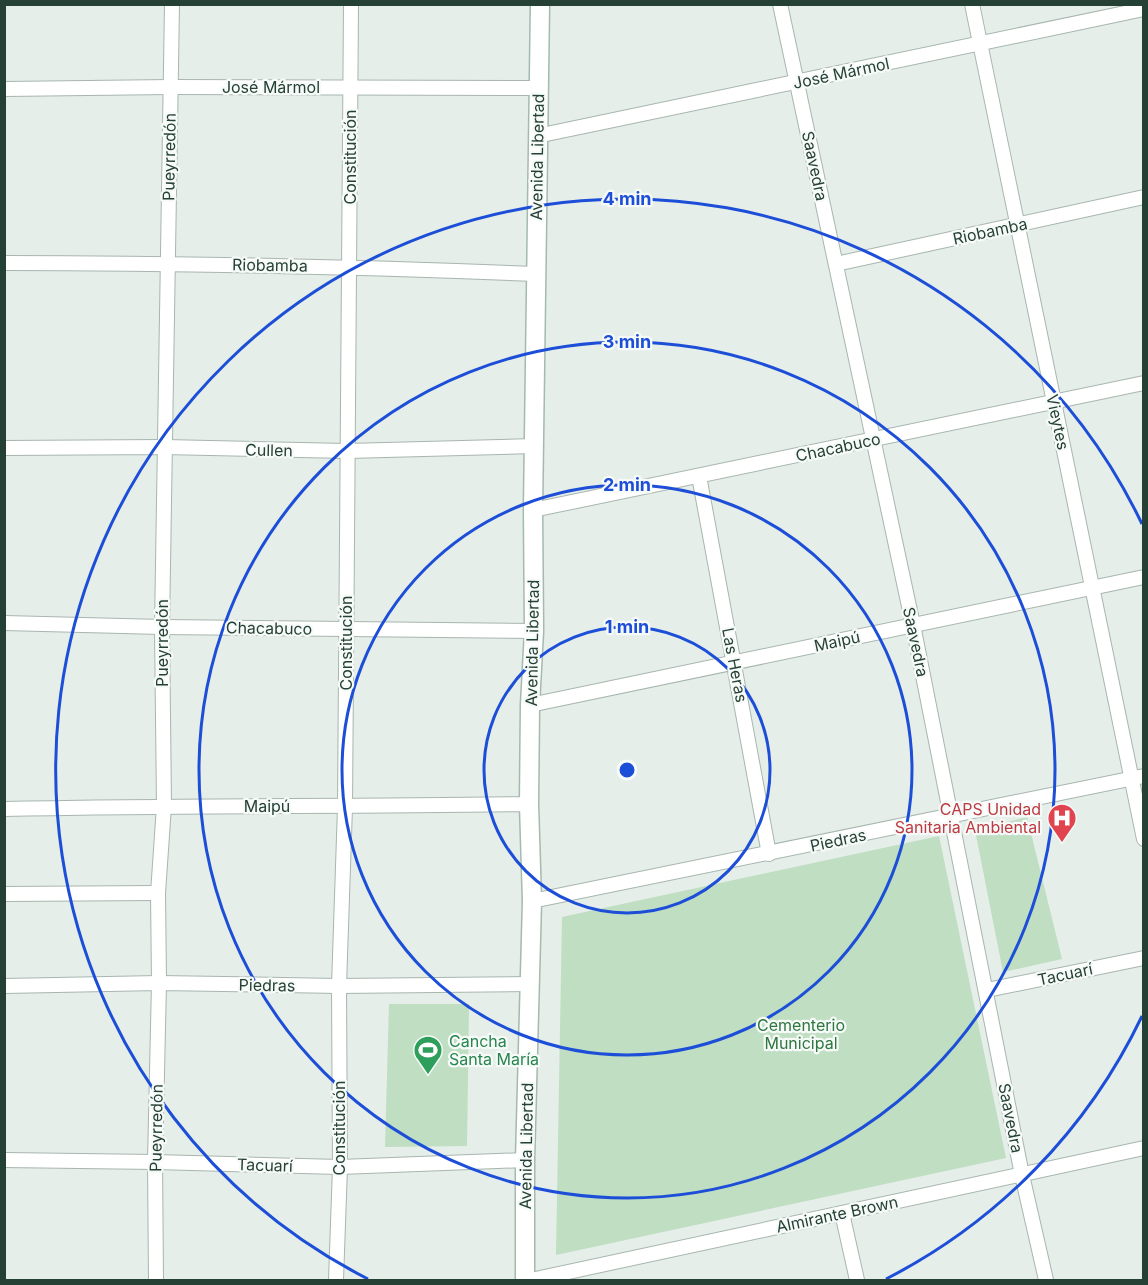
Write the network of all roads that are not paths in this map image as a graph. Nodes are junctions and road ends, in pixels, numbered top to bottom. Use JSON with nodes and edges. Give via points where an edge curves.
{"nodes":[{"id":1,"x":172,"y":4,"type":"edge"},
{"id":2,"x":351,"y":4,"type":"edge"},
{"id":3,"x":540,"y":4,"type":"edge"},
{"id":4,"x":780,"y":4,"type":"edge"},
{"id":5,"x":972,"y":4,"type":"edge"},
{"id":6,"x":1143,"y":9,"type":"edge"},
{"id":7,"x":980,"y":44,"type":"junction"},
{"id":8,"x":797,"y":82,"type":"junction"},
{"id":9,"x":171,"y":87,"type":"junction"},
{"id":10,"x":350,"y":87,"type":"junction"},
{"id":11,"x":538,"y":88,"type":"junction"},
{"id":12,"x":4,"y":89,"type":"edge"},
{"id":13,"x":537,"y":136,"type":"junction"},
{"id":14,"x":1143,"y":197,"type":"edge"},
{"id":15,"x":1017,"y":226,"type":"junction"},
{"id":16,"x":4,"y":263,"type":"edge"},
{"id":17,"x":166,"y":263,"type":"junction"},
{"id":18,"x":836,"y":264,"type":"junction"},
{"id":19,"x":349,"y":267,"type":"junction"},
{"id":20,"x":536,"y":274,"type":"junction"},
{"id":21,"x":1143,"y":383,"type":"edge"},
{"id":22,"x":1054,"y":402,"type":"junction"},
{"id":23,"x":873,"y":440,"type":"junction"},
{"id":24,"x":534,"y":446,"type":"junction"},
{"id":25,"x":164,"y":447,"type":"junction"},
{"id":26,"x":4,"y":448,"type":"edge"},
{"id":27,"x":347,"y":451,"type":"junction"},
{"id":28,"x":699,"y":476,"type":"junction"},
{"id":29,"x":533,"y":510,"type":"junction"},
{"id":30,"x":1143,"y":577,"type":"edge"},
{"id":31,"x":1092,"y":588,"type":"junction"},
{"id":32,"x":4,"y":623,"type":"edge"},
{"id":33,"x":913,"y":625,"type":"junction"},
{"id":34,"x":162,"y":627,"type":"junction"},
{"id":35,"x":346,"y":629,"type":"junction"},
{"id":36,"x":534,"y":631,"type":"junction"},
{"id":37,"x":735,"y":663,"type":"junction"},
{"id":38,"x":530,"y":705,"type":"junction"},
{"id":39,"x":1137,"y":778,"type":"edge"},
{"id":40,"x":529,"y":804,"type":"junction"},
{"id":41,"x":164,"y":806,"type":"junction"},
{"id":42,"x":345,"y":807,"type":"junction"},
{"id":43,"x":4,"y":809,"type":"edge"},
{"id":44,"x":951,"y":816,"type":"junction"},
{"id":45,"x":1143,"y":839,"type":"edge"},
{"id":46,"x":769,"y":854,"type":"junction"},
{"id":47,"x":158,"y":893,"type":"junction"},
{"id":48,"x":4,"y":894,"type":"edge"},
{"id":49,"x":532,"y":901,"type":"junction"},
{"id":50,"x":1143,"y":958,"type":"edge"},
{"id":51,"x":159,"y":983,"type":"junction"},
{"id":52,"x":529,"y":984,"type":"junction"},
{"id":53,"x":4,"y":986,"type":"edge"},
{"id":54,"x":339,"y":986,"type":"junction"},
{"id":55,"x":987,"y":990,"type":"junction"},
{"id":56,"x":1143,"y":1148,"type":"edge"},
{"id":57,"x":4,"y":1160,"type":"edge"},
{"id":58,"x":525,"y":1160,"type":"junction"},
{"id":59,"x":155,"y":1162,"type":"junction"},
{"id":60,"x":340,"y":1167,"type":"junction"},
{"id":61,"x":1023,"y":1175,"type":"junction"},
{"id":62,"x":842,"y":1213,"type":"junction"},
{"id":63,"x":156,"y":1281,"type":"edge"},
{"id":64,"x":336,"y":1281,"type":"edge"},
{"id":65,"x":525,"y":1281,"type":"edge"},
{"id":66,"x":531,"y":1281,"type":"edge"},
{"id":67,"x":857,"y":1281,"type":"edge"},
{"id":68,"x":1046,"y":1281,"type":"edge"}],
"edges":[{"from":1,"to":9,"type":"street","name":"Pueyrredón"},
{"from":2,"to":10,"type":"street","name":"Constitución"},
{"from":3,"to":11,"type":"main road","name":"Avenida Libertad"},
{"from":4,"to":8,"type":"street","name":"Saavedra"},
{"from":5,"to":7,"type":"street","name":"Vieytes"},
{"from":6,"to":7,"type":"street","name":"José Mármol"},
{"from":7,"to":8,"type":"street","name":"José Mármol"},
{"from":7,"to":15,"type":"street","name":"Vieytes"},
{"from":8,"to":13,"type":"street","name":"José Mármol"},
{"from":8,"to":18,"type":"street","name":"Saavedra"},
{"from":9,"to":10,"type":"street","name":"José Mármol"},
{"from":9,"to":12,"type":"street","name":"José Mármol"},
{"from":9,"to":17,"type":"street","name":"Pueyrredón"},
{"from":10,"to":11,"type":"street","name":"José Mármol"},
{"from":10,"to":19,"type":"street","name":"Constitución"},
{"from":11,"to":13,"type":"main road","name":"Avenida Libertad"},
{"from":13,"to":20,"type":"main road","name":"Avenida Libertad"},
{"from":14,"to":15,"type":"street","name":"Riobamba"},
{"from":15,"to":18,"type":"street","name":"Riobamba"},
{"from":15,"to":22,"type":"street","name":"Vieytes"},
{"from":16,"to":17,"type":"street","name":"Riobamba"},
{"from":17,"to":19,"type":"street","name":"Riobamba"},
{"from":17,"to":25,"type":"street","name":"Pueyrredón"},
{"from":18,"to":23,"type":"street","name":"Saavedra"},
{"from":19,"to":20,"type":"street","name":"Riobamba"},
{"from":19,"to":27,"type":"street","name":"Constitución"},
{"from":20,"to":24,"type":"main road","name":"Avenida Libertad"},
{"from":21,"to":22,"type":"street","name":"Chacabuco"},
{"from":22,"to":23,"type":"street","name":"Chacabuco"},
{"from":22,"to":31,"type":"street","name":"Vieytes"},
{"from":23,"to":28,"type":"street","name":"Chacabuco"},
{"from":23,"to":33,"type":"street","name":"Saavedra"},
{"from":24,"to":27,"type":"street","name":"Cullen"},
{"from":24,"to":29,"type":"main road","name":"Avenida Libertad"},
{"from":25,"to":26,"type":"street","name":"Cullen"},
{"from":25,"to":27,"type":"street","name":"Cullen"},
{"from":25,"to":34,"type":"street","name":"Pueyrredón"},
{"from":27,"to":35,"type":"street","name":"Constitución"},
{"from":28,"to":29,"type":"street","name":"Chacabuco"},
{"from":28,"to":37,"type":"street","name":"Las Heras"},
{"from":29,"to":36,"type":"main road","name":"Avenida Libertad"},
{"from":30,"to":31,"type":"street","name":"Maipú"},
{"from":31,"to":33,"type":"street","name":"Maipú"},
{"from":31,"to":39,"type":"street","name":"Vieytes"},
{"from":32,"to":34,"type":"street","name":"Chacabuco"},
{"from":33,"to":37,"type":"street","name":"Maipú"},
{"from":33,"to":44,"type":"street","name":"Saavedra"},
{"from":34,"to":35,"type":"street","name":"Chacabuco"},
{"from":34,"to":41,"type":"street","name":"Pueyrredón"},
{"from":35,"to":36,"type":"street","name":"Chacabuco"},
{"from":35,"to":42,"type":"street","name":"Constitución"},
{"from":36,"to":38,"type":"main road","name":"Avenida Libertad"},
{"from":37,"to":38,"type":"street","name":"Maipú"},
{"from":37,"to":46,"type":"street","name":"Las Heras"},
{"from":38,"to":40,"type":"main road","name":"Avenida Libertad"},
{"from":39,"to":44,"type":"street","name":"Piedras"},
{"from":39,"to":45,"type":"street","name":"Vieytes"},
{"from":40,"to":42,"type":"street","name":"Maipú"},
{"from":40,"to":49,"type":"main road","name":"Avenida Libertad"},
{"from":41,"to":42,"type":"street","name":"Maipú"},
{"from":41,"to":43,"type":"street","name":"Maipú"},
{"from":41,"to":47,"type":"street","name":"Pueyrredón"},
{"from":42,"to":54,"type":"street","name":"Constitución"},
{"from":44,"to":46,"type":"street","name":"Piedras"},
{"from":44,"to":55,"type":"street","name":"Saavedra"},
{"from":46,"to":49,"type":"street","name":"Piedras"},
{"from":47,"to":48,"type":"street"},
{"from":47,"to":51,"type":"street","name":"Pueyrredón"},
{"from":49,"to":52,"type":"main road","name":"Avenida Libertad"},
{"from":50,"to":55,"type":"street","name":"Tacuarí"},
{"from":51,"to":53,"type":"street","name":"Piedras"},
{"from":51,"to":54,"type":"street","name":"Piedras"},
{"from":51,"to":59,"type":"street","name":"Pueyrredón"},
{"from":52,"to":54,"type":"street","name":"Piedras"},
{"from":52,"to":58,"type":"main road","name":"Avenida Libertad"},
{"from":54,"to":60,"type":"street","name":"Constitución"},
{"from":55,"to":61,"type":"street","name":"Saavedra"},
{"from":56,"to":61,"type":"street","name":"Almirante Brown"},
{"from":57,"to":59,"type":"street","name":"Tacuarí"},
{"from":58,"to":60,"type":"street","name":"Tacuarí"},
{"from":58,"to":65,"type":"main road","name":"Avenida Libertad"},
{"from":59,"to":60,"type":"street","name":"Tacuarí"},
{"from":59,"to":63,"type":"street","name":"Pueyrredón"},
{"from":60,"to":64,"type":"street","name":"Constitución"},
{"from":61,"to":62,"type":"street","name":"Almirante Brown"},
{"from":61,"to":68,"type":"street","name":"Saavedra"},
{"from":62,"to":66,"type":"street","name":"Almirante Brown"},
{"from":62,"to":67,"type":"street"}]}
